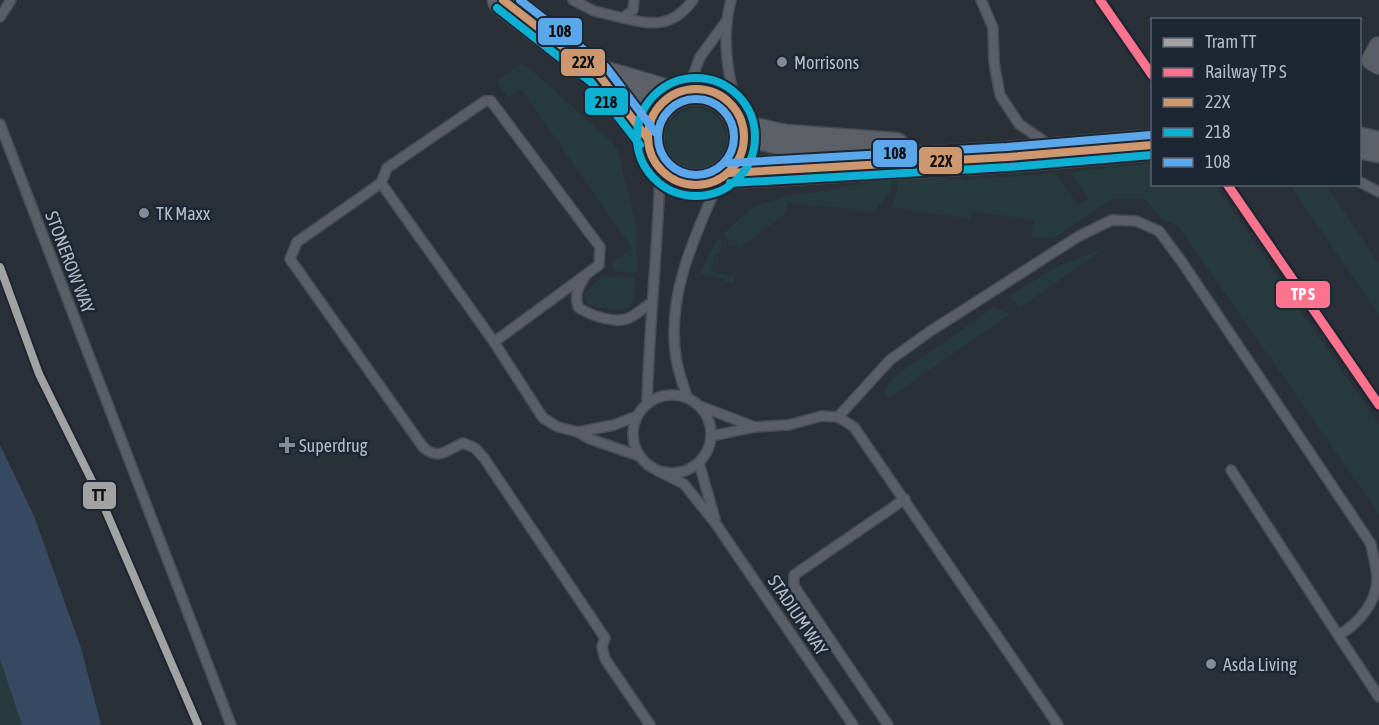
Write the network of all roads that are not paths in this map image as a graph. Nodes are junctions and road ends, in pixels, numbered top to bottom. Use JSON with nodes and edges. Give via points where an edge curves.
{"nodes":[{"id":1,"x":11,"y":0,"type":"edge"},
{"id":2,"x":503,"y":0,"type":"edge"},
{"id":3,"x":573,"y":0,"type":"edge"},
{"id":4,"x":634,"y":0,"type":"edge"},
{"id":5,"x":693,"y":0,"type":"edge"},
{"id":6,"x":731,"y":0,"type":"edge"},
{"id":7,"x":981,"y":0,"type":"edge"},
{"id":8,"x":0,"y":17,"type":"edge"},
{"id":9,"x":623,"y":18,"type":"junction"},
{"id":10,"x":725,"y":23,"type":"junction"},
{"id":11,"x":1379,"y":47,"type":"edge"},
{"id":12,"x":1379,"y":64,"type":"edge"},
{"id":13,"x":599,"y":75,"type":"junction"},
{"id":14,"x":679,"y":93,"type":"junction"},
{"id":15,"x":740,"y":120,"type":"junction"},
{"id":16,"x":0,"y":124,"type":"edge"},
{"id":17,"x":648,"y":139,"type":"junction"},
{"id":18,"x":1361,"y":143,"type":"edge"},
{"id":19,"x":1151,"y":145,"type":"edge"},
{"id":20,"x":1379,"y":147,"type":"edge"},
{"id":21,"x":1060,"y":153,"type":"junction"},
{"id":22,"x":1008,"y":157,"type":"junction"},
{"id":23,"x":660,"y":170,"type":"junction"},
{"id":24,"x":724,"y":177,"type":"junction"},
{"id":25,"x":381,"y":183,"type":"junction"},
{"id":26,"x":1361,"y":183,"type":"edge"},
{"id":27,"x":1379,"y":192,"type":"edge"},
{"id":28,"x":587,"y":274,"type":"junction"},
{"id":29,"x":651,"y":303,"type":"junction"},
{"id":30,"x":494,"y":342,"type":"junction"},
{"id":31,"x":687,"y":397,"type":"junction"},
{"id":32,"x":647,"y":404,"type":"junction"},
{"id":33,"x":700,"y":406,"type":"junction"},
{"id":34,"x":638,"y":416,"type":"junction"},
{"id":35,"x":838,"y":417,"type":"junction"},
{"id":36,"x":755,"y":427,"type":"junction"},
{"id":37,"x":578,"y":432,"type":"junction"},
{"id":38,"x":712,"y":436,"type":"junction"},
{"id":39,"x":639,"y":456,"type":"junction"},
{"id":40,"x":699,"y":463,"type":"junction"},
{"id":41,"x":1231,"y":470,"type":"dead end"},
{"id":42,"x":658,"y":471,"type":"junction"},
{"id":43,"x":904,"y":499,"type":"junction"},
{"id":44,"x":716,"y":524,"type":"junction"},
{"id":45,"x":1338,"y":635,"type":"junction"},
{"id":46,"x":1379,"y":697,"type":"edge"},
{"id":47,"x":231,"y":725,"type":"edge"},
{"id":48,"x":650,"y":725,"type":"edge"},
{"id":49,"x":853,"y":725,"type":"edge"},
{"id":50,"x":888,"y":725,"type":"edge"},
{"id":51,"x":1058,"y":725,"type":"edge"}],
"edges":[{"from":1,"to":8,"type":"lane"},
{"from":2,"to":13,"type":"main road"},
{"from":3,"to":9,"type":"lane","via":[[594,11]]},
{"from":4,"to":9,"type":"lane","via":[[633,10]]},
{"from":5,"to":9,"type":"lane","via":[[686,9],[656,25]]},
{"from":6,"to":10,"type":"lane"},
{"from":7,"to":21,"type":"lane","via":[[993,28],[993,62],[1000,95],[1019,124]]},
{"from":10,"to":14,"type":"lane"},
{"from":10,"to":15,"type":"lane","via":[[726,61]]},
{"from":11,"to":12,"type":"street","via":[[1372,60]]},
{"from":13,"to":14,"type":"main road"},
{"from":13,"to":17,"type":"main road"},
{"from":14,"to":15,"type":"main road","via":[[715,92]]},
{"from":14,"to":17,"type":"main road","via":[[658,107],[650,122]]},
{"from":15,"to":22,"type":"main road","via":[[785,140]]},
{"from":15,"to":24,"type":"main road","via":[[744,146],[739,161]]},
{"from":16,"to":47,"type":"lane","name":"STONEROW WAY"},
{"from":17,"to":23,"type":"main road","via":[[649,150]]},
{"from":18,"to":20,"type":"main road"},
{"from":19,"to":21,"type":"main road"},
{"from":21,"to":22,"type":"main road"},
{"from":22,"to":24,"type":"main road"},
{"from":23,"to":24,"type":"main road","via":[[672,180],[688,185],[703,186]]},
{"from":23,"to":29,"type":"lane","via":[[658,250]]},
{"from":24,"to":31,"type":"lane","via":[[690,247],[675,316],[675,357]]},
{"from":25,"to":28,"type":"lane","via":[[387,168],[484,101],[491,101],[600,247],[599,265]]},
{"from":25,"to":30,"type":"lane"},
{"from":25,"to":48,"type":"lane","via":[[297,242],[290,259],[423,447],[430,454],[440,455],[463,443],[484,458],[604,638],[605,659]]},
{"from":26,"to":27,"type":"lane"},
{"from":28,"to":29,"type":"lane","via":[[576,295],[579,308],[586,312],[621,320],[631,318]]},
{"from":28,"to":30,"type":"lane"},
{"from":29,"to":32,"type":"lane"},
{"from":30,"to":37,"type":"lane","via":[[543,418]]},
{"from":31,"to":32,"type":"lane","via":[[665,395]]},
{"from":31,"to":33,"type":"lane"},
{"from":32,"to":34,"type":"lane"},
{"from":33,"to":36,"type":"lane"},
{"from":33,"to":38,"type":"lane"},
{"from":34,"to":37,"type":"lane"},
{"from":34,"to":39,"type":"lane","via":[[633,436]]},
{"from":35,"to":36,"type":"lane"},
{"from":35,"to":43,"type":"lane","via":[[854,427]]},
{"from":35,"to":45,"type":"lane","via":[[890,360],[1079,236],[1112,220],[1136,221],[1159,231],[1371,544],[1377,580],[1366,611],[1350,629]]},
{"from":36,"to":38,"type":"lane"},
{"from":37,"to":39,"type":"lane"},
{"from":38,"to":40,"type":"lane","via":[[707,454]]},
{"from":39,"to":42,"type":"lane"},
{"from":40,"to":42,"type":"lane","via":[[683,472]]},
{"from":40,"to":44,"type":"lane","name":"STADIUM WAY"},
{"from":41,"to":45,"type":"lane"},
{"from":42,"to":44,"type":"lane","name":"STADIUM WAY","via":[[684,484]]},
{"from":43,"to":50,"type":"lane","via":[[794,575],[794,585]]},
{"from":43,"to":51,"type":"lane"},
{"from":44,"to":49,"type":"lane","name":"STADIUM WAY"},
{"from":45,"to":46,"type":"lane"}]}
